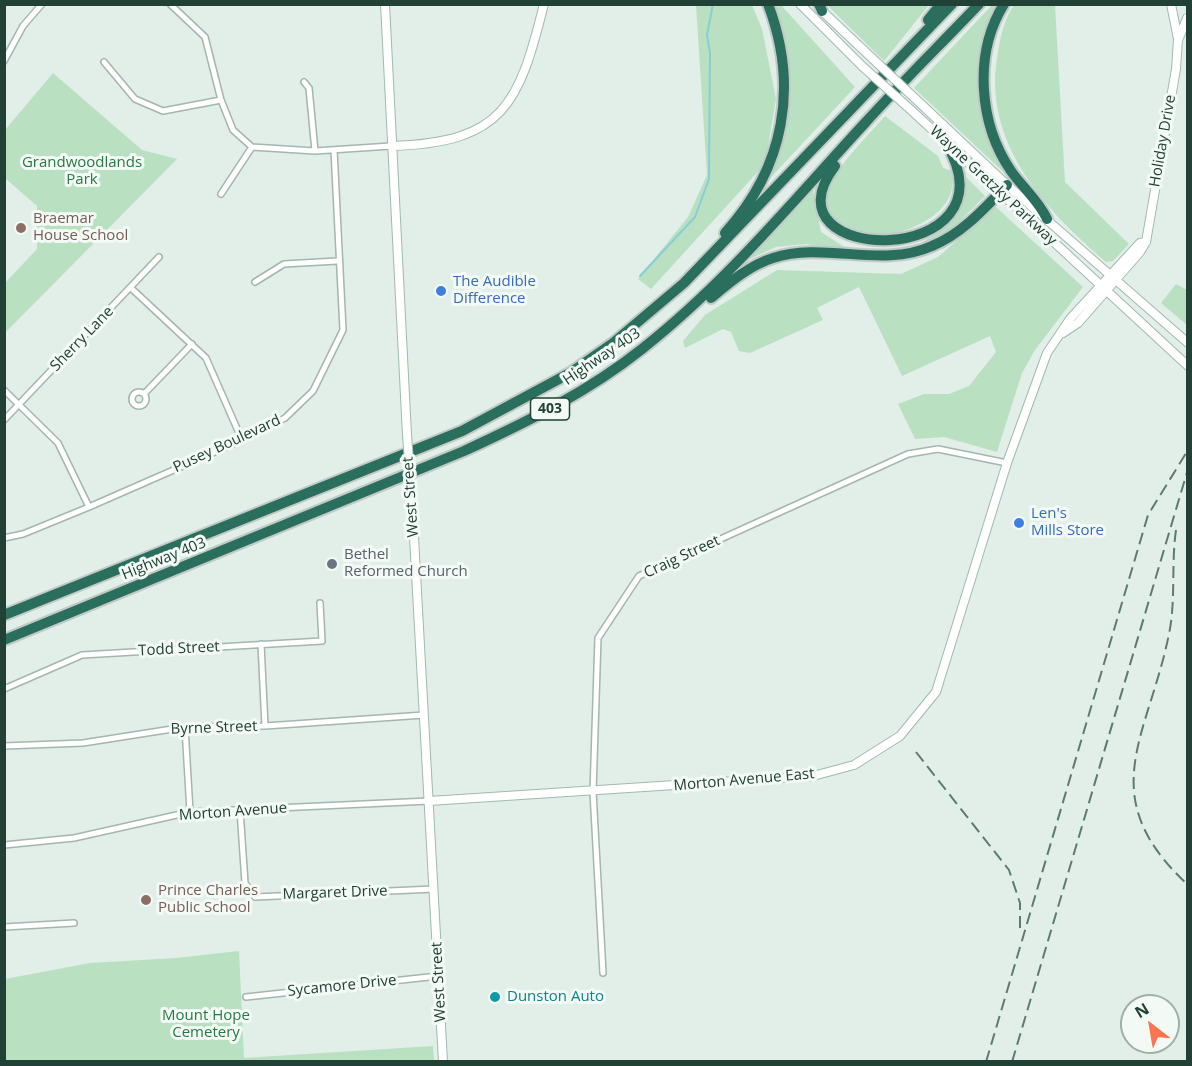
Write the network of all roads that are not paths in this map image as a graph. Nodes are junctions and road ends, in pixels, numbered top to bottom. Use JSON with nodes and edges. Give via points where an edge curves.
{"nodes":[{"id":1,"x":42,"y":4,"type":"edge"},
{"id":2,"x":170,"y":4,"type":"edge"},
{"id":3,"x":385,"y":4,"type":"edge"},
{"id":4,"x":544,"y":4,"type":"edge"},
{"id":5,"x":768,"y":4,"type":"edge"},
{"id":6,"x":800,"y":4,"type":"edge"},
{"id":7,"x":941,"y":4,"type":"edge"},
{"id":8,"x":952,"y":4,"type":"edge"},
{"id":9,"x":979,"y":4,"type":"edge"},
{"id":10,"x":1004,"y":4,"type":"edge"},
{"id":11,"x":1172,"y":4,"type":"edge"},
{"id":12,"x":819,"y":7,"type":"edge"},
{"id":13,"x":1175,"y":14,"type":"junction"},
{"id":14,"x":1187,"y":17,"type":"edge"},
{"id":15,"x":1178,"y":39,"type":"junction"},
{"id":16,"x":4,"y":61,"type":"edge"},
{"id":17,"x":104,"y":62,"type":"dead end"},
{"id":18,"x":894,"y":65,"type":"junction"},
{"id":19,"x":304,"y":82,"type":"dead end"},
{"id":20,"x":221,"y":100,"type":"junction"},
{"id":21,"x":867,"y":121,"type":"junction"},
{"id":22,"x":946,"y":143,"type":"junction"},
{"id":23,"x":392,"y":146,"type":"junction"},
{"id":24,"x":252,"y":147,"type":"junction"},
{"id":25,"x":334,"y":150,"type":"junction"},
{"id":26,"x":315,"y":151,"type":"junction"},
{"id":27,"x":1004,"y":189,"type":"junction"},
{"id":28,"x":221,"y":194,"type":"dead end"},
{"id":29,"x":1047,"y":219,"type":"junction"},
{"id":30,"x":159,"y":257,"type":"dead end"},
{"id":31,"x":337,"y":261,"type":"junction"},
{"id":32,"x":1114,"y":278,"type":"junction"},
{"id":33,"x":255,"y":282,"type":"dead end"},
{"id":34,"x":684,"y":283,"type":"junction"},
{"id":35,"x":131,"y":288,"type":"junction"},
{"id":36,"x":1104,"y":288,"type":"junction"},
{"id":37,"x":684,"y":315,"type":"junction"},
{"id":38,"x":1188,"y":343,"type":"edge"},
{"id":39,"x":192,"y":344,"type":"junction"},
{"id":40,"x":1188,"y":366,"type":"edge"},
{"id":41,"x":4,"y":390,"type":"edge"},
{"id":42,"x":144,"y":394,"type":"dead end"},
{"id":43,"x":20,"y":404,"type":"junction"},
{"id":44,"x":4,"y":420,"type":"edge"},
{"id":45,"x":242,"y":440,"type":"junction"},
{"id":46,"x":1007,"y":463,"type":"junction"},
{"id":47,"x":88,"y":507,"type":"junction"},
{"id":48,"x":4,"y":538,"type":"edge"},
{"id":49,"x":320,"y":603,"type":"dead end"},
{"id":50,"x":4,"y":615,"type":"edge"},
{"id":51,"x":4,"y":640,"type":"edge"},
{"id":52,"x":261,"y":644,"type":"junction"},
{"id":53,"x":4,"y":689,"type":"edge"},
{"id":54,"x":424,"y":715,"type":"junction"},
{"id":55,"x":185,"y":726,"type":"junction"},
{"id":56,"x":265,"y":726,"type":"junction"},
{"id":57,"x":4,"y":746,"type":"edge"},
{"id":58,"x":593,"y":792,"type":"junction"},
{"id":59,"x":429,"y":801,"type":"junction"},
{"id":60,"x":240,"y":810,"type":"junction"},
{"id":61,"x":190,"y":812,"type":"junction"},
{"id":62,"x":4,"y":845,"type":"edge"},
{"id":63,"x":434,"y":889,"type":"junction"},
{"id":64,"x":74,"y":922,"type":"dead end"},
{"id":65,"x":4,"y":927,"type":"edge"},
{"id":66,"x":603,"y":973,"type":"dead end"},
{"id":67,"x":438,"y":976,"type":"junction"},
{"id":68,"x":246,"y":997,"type":"dead end"},
{"id":69,"x":443,"y":1062,"type":"edge"}],
"edges":[{"from":1,"to":16,"type":"street","via":[[23,27]]},
{"from":2,"to":20,"type":"street","via":[[205,37]]},
{"from":3,"to":23,"type":"main road","name":"West Street"},
{"from":4,"to":23,"type":"main road","via":[[521,83],[494,118],[465,136],[437,143]]},
{"from":5,"to":34,"type":"highway","via":[[779,39],[785,80],[779,133],[766,170],[747,203]]},
{"from":6,"to":22,"type":"main road","name":"Wayne Gretzky Parkway","bridge":true},
{"from":7,"to":18,"type":"highway"},
{"from":8,"to":18,"type":"highway","name":"Highway 403","number":"403"},
{"from":9,"to":21,"type":"highway","name":"Highway 403","number":"403"},
{"from":10,"to":29,"type":"highway","via":[[989,40],[985,101],[1004,160]]},
{"from":11,"to":13,"type":"main road","name":"Holiday Drive"},
{"from":12,"to":27,"type":"main road","name":"Wayne Gretzky Parkway","bridge":true},
{"from":13,"to":14,"type":"main road"},
{"from":13,"to":15,"type":"main road","name":"Holiday Drive"},
{"from":14,"to":15,"type":"main road","name":"Holiday Drive"},
{"from":15,"to":32,"type":"main road","name":"Holiday Drive","via":[[1146,242],[1140,243]]},
{"from":17,"to":20,"type":"street","via":[[135,99],[163,111]]},
{"from":18,"to":34,"type":"highway","name":"Highway 403","number":"403"},
{"from":19,"to":26,"type":"street","via":[[309,88]]},
{"from":20,"to":24,"type":"street","via":[[233,130]]},
{"from":21,"to":22,"type":"highway","via":[[828,174],[821,199],[825,214],[838,231],[859,239],[883,241],[917,235],[949,213],[958,196],[959,175]]},
{"from":21,"to":37,"type":"highway","name":"Highway 403","number":"403","via":[[739,263]]},
{"from":22,"to":27,"type":"main road","name":"Wayne Gretzky Parkway"},
{"from":23,"to":25,"type":"street"},
{"from":23,"to":54,"type":"main road","name":"West Street","bridge":true},
{"from":24,"to":26,"type":"street"},
{"from":24,"to":28,"type":"street"},
{"from":25,"to":26,"type":"street"},
{"from":25,"to":31,"type":"street","name":"Pusey Boulevard"},
{"from":27,"to":29,"type":"main road","name":"Wayne Gretzky Parkway"},
{"from":27,"to":36,"type":"main road","name":"Wayne Gretzky Parkway"},
{"from":27,"to":37,"type":"highway","via":[[957,233],[932,247],[897,255],[810,252],[772,258]]},
{"from":29,"to":32,"type":"main road","name":"Wayne Gretzky Parkway"},
{"from":30,"to":35,"type":"street","name":"Sherry Lane"},
{"from":31,"to":33,"type":"street","via":[[284,264]]},
{"from":31,"to":45,"type":"street","name":"Pusey Boulevard","via":[[343,330],[313,391],[285,418]]},
{"from":32,"to":36,"type":"main road","name":"Morton Avenue East"},
{"from":32,"to":38,"type":"main road","name":"Wayne Gretzky Parkway"},
{"from":34,"to":50,"type":"highway","name":"Highway 403","number":"403","via":[[613,344],[570,374],[462,430]]},
{"from":35,"to":39,"type":"street"},
{"from":35,"to":43,"type":"street","name":"Sherry Lane"},
{"from":36,"to":40,"type":"main road","name":"Wayne Gretzky Parkway"},
{"from":36,"to":46,"type":"main road","name":"Morton Avenue East","via":[[1070,319],[1047,353]]},
{"from":37,"to":51,"type":"highway","name":"Highway 403","number":"403","via":[[615,369],[528,422]]},
{"from":39,"to":42,"type":"street"},
{"from":39,"to":45,"type":"street","via":[[206,358]]},
{"from":41,"to":43,"type":"street"},
{"from":43,"to":44,"type":"street","name":"Sherry Lane"},
{"from":43,"to":47,"type":"street","via":[[58,443]]},
{"from":45,"to":47,"type":"street","name":"Pusey Boulevard"},
{"from":46,"to":58,"type":"main road","name":"Morton Avenue East","via":[[936,692],[900,736],[854,765],[813,776]]},
{"from":46,"to":58,"type":"street","name":"Craig Street","via":[[938,449],[908,454],[639,576],[598,638]]},
{"from":47,"to":48,"type":"street","name":"Pusey Boulevard"},
{"from":49,"to":52,"type":"street","name":"Todd Street","via":[[322,641]]},
{"from":52,"to":53,"type":"street","name":"Todd Street","via":[[82,655]]},
{"from":52,"to":56,"type":"street"},
{"from":54,"to":56,"type":"street","name":"Byrne Street"},
{"from":54,"to":59,"type":"main road","name":"West Street"},
{"from":55,"to":56,"type":"street","name":"Byrne Street"},
{"from":55,"to":57,"type":"street","name":"Byrne Street","via":[[83,743]]},
{"from":55,"to":61,"type":"street"},
{"from":58,"to":59,"type":"main road","name":"Morton Avenue East"},
{"from":58,"to":66,"type":"street","name":"Craig Street"},
{"from":59,"to":60,"type":"street","name":"Morton Avenue"},
{"from":59,"to":63,"type":"main road","name":"West Street"},
{"from":60,"to":61,"type":"street","name":"Morton Avenue"},
{"from":60,"to":63,"type":"street","name":"Margaret Drive","via":[[245,883],[255,897]]},
{"from":61,"to":62,"type":"street","name":"Morton Avenue","via":[[74,838]]},
{"from":63,"to":67,"type":"main road","name":"West Street"},
{"from":64,"to":65,"type":"street"},
{"from":67,"to":68,"type":"street","name":"Sycamore Drive"},
{"from":67,"to":69,"type":"main road","name":"West Street"}]}
